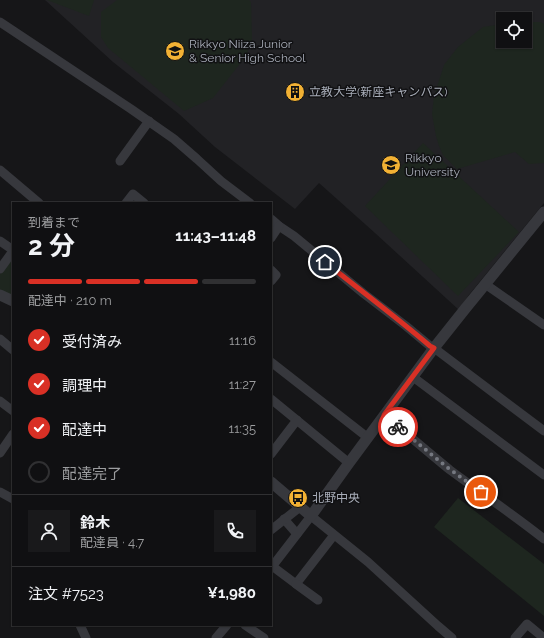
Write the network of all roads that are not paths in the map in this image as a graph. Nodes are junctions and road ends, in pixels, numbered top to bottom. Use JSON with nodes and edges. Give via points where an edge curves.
{"nodes":[{"id":1,"x":0,"y":22,"type":"edge"},
{"id":2,"x":149,"y":121,"type":"junction"},
{"id":3,"x":120,"y":160,"type":"dead end"},
{"id":4,"x":0,"y":170,"type":"edge"},
{"id":5,"x":38,"y":202,"type":"edge"},
{"id":6,"x":127,"y":202,"type":"edge"},
{"id":7,"x":143,"y":202,"type":"edge"},
{"id":8,"x":249,"y":202,"type":"edge"},
{"id":9,"x":544,"y":212,"type":"edge"},
{"id":10,"x":272,"y":220,"type":"edge"},
{"id":11,"x":279,"y":226,"type":"junction"},
{"id":12,"x":272,"y":236,"type":"edge"},
{"id":13,"x":0,"y":240,"type":"edge"},
{"id":14,"x":12,"y":249,"type":"edge"},
{"id":15,"x":12,"y":251,"type":"edge"},
{"id":16,"x":0,"y":269,"type":"edge"},
{"id":17,"x":272,"y":271,"type":"edge"},
{"id":18,"x":272,"y":280,"type":"edge"},
{"id":19,"x":485,"y":284,"type":"junction"},
{"id":20,"x":0,"y":295,"type":"edge"},
{"id":21,"x":12,"y":301,"type":"edge"},
{"id":22,"x":544,"y":325,"type":"edge"},
{"id":23,"x":0,"y":339,"type":"edge"},
{"id":24,"x":434,"y":348,"type":"junction"},
{"id":25,"x":12,"y":349,"type":"edge"},
{"id":26,"x":272,"y":363,"type":"edge"},
{"id":27,"x":413,"y":377,"type":"junction"},
{"id":28,"x":272,"y":400,"type":"edge"},
{"id":29,"x":0,"y":401,"type":"edge"},
{"id":30,"x":12,"y":410,"type":"edge"},
{"id":31,"x":384,"y":415,"type":"junction"},
{"id":32,"x":297,"y":420,"type":"junction"},
{"id":33,"x":544,"y":431,"type":"edge"},
{"id":34,"x":12,"y":435,"type":"edge"},
{"id":35,"x":367,"y":437,"type":"junction"},
{"id":36,"x":274,"y":443,"type":"edge"},
{"id":37,"x":0,"y":453,"type":"edge"},
{"id":38,"x":349,"y":463,"type":"junction"},
{"id":39,"x":544,"y":475,"type":"edge"},
{"id":40,"x":272,"y":483,"type":"edge"},
{"id":41,"x":0,"y":492,"type":"edge"},
{"id":42,"x":12,"y":498,"type":"edge"},
{"id":43,"x":300,"y":507,"type":"junction"},
{"id":44,"x":311,"y":516,"type":"junction"},
{"id":45,"x":284,"y":519,"type":"junction"},
{"id":46,"x":272,"y":529,"type":"edge"},
{"id":47,"x":297,"y":534,"type":"junction"},
{"id":48,"x":334,"y":535,"type":"junction"},
{"id":49,"x":544,"y":539,"type":"edge"},
{"id":50,"x":272,"y":567,"type":"edge"},
{"id":51,"x":296,"y":584,"type":"junction"},
{"id":52,"x":318,"y":600,"type":"dead end"},
{"id":53,"x":80,"y":626,"type":"edge"},
{"id":54,"x":226,"y":626,"type":"edge"},
{"id":55,"x":246,"y":626,"type":"edge"},
{"id":56,"x":86,"y":638,"type":"edge"},
{"id":57,"x":216,"y":638,"type":"edge"},
{"id":58,"x":264,"y":638,"type":"edge"},
{"id":59,"x":452,"y":638,"type":"edge"},
{"id":60,"x":515,"y":638,"type":"edge"},
{"id":61,"x":544,"y":638,"type":"edge"}],
"edges":[{"from":1,"to":2,"type":"street"},
{"from":2,"to":3,"type":"street"},
{"from":2,"to":8,"type":"street"},
{"from":4,"to":5,"type":"street"},
{"from":6,"to":7,"type":"street","via":[[133,194]]},
{"from":9,"to":19,"type":"street"},
{"from":10,"to":11,"type":"street"},
{"from":11,"to":12,"type":"street"},
{"from":11,"to":24,"type":"street"},
{"from":13,"to":14,"type":"street"},
{"from":15,"to":16,"type":"street"},
{"from":17,"to":18,"type":"street","via":[[276,275]]},
{"from":19,"to":22,"type":"street"},
{"from":19,"to":24,"type":"street"},
{"from":20,"to":21,"type":"street"},
{"from":23,"to":25,"type":"street"},
{"from":24,"to":27,"type":"street"},
{"from":24,"to":33,"type":"street"},
{"from":26,"to":35,"type":"street"},
{"from":27,"to":31,"type":"street"},
{"from":27,"to":39,"type":"street"},
{"from":28,"to":32,"type":"street"},
{"from":29,"to":30,"type":"street"},
{"from":31,"to":35,"type":"street"},
{"from":31,"to":49,"type":"street","via":[[448,468]]},
{"from":32,"to":36,"type":"street"},
{"from":32,"to":38,"type":"street"},
{"from":34,"to":37,"type":"street"},
{"from":35,"to":38,"type":"street"},
{"from":38,"to":44,"type":"street"},
{"from":40,"to":43,"type":"street"},
{"from":41,"to":42,"type":"street"},
{"from":43,"to":44,"type":"street"},
{"from":43,"to":45,"type":"street"},
{"from":44,"to":47,"type":"street"},
{"from":44,"to":48,"type":"street"},
{"from":45,"to":46,"type":"street"},
{"from":45,"to":47,"type":"street"},
{"from":47,"to":50,"type":"street"},
{"from":48,"to":51,"type":"street"},
{"from":48,"to":59,"type":"street","via":[[368,562]]},
{"from":50,"to":51,"type":"street"},
{"from":51,"to":52,"type":"street"},
{"from":53,"to":56,"type":"street"},
{"from":54,"to":57,"type":"street"},
{"from":55,"to":58,"type":"street"},
{"from":60,"to":61,"type":"street","via":[[527,624]]}]}
